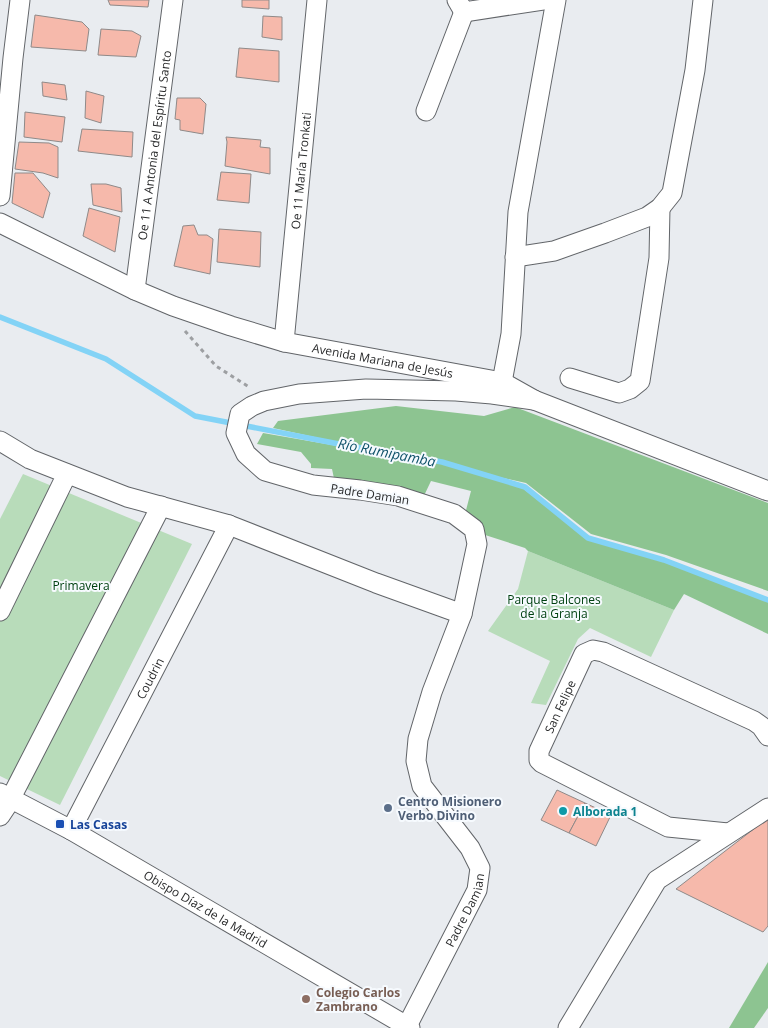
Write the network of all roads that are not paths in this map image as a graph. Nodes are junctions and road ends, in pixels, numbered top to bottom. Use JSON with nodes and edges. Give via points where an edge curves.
{"nodes":[{"id":1,"x":20,"y":0,"type":"edge"},
{"id":2,"x":172,"y":0,"type":"edge"},
{"id":3,"x":316,"y":0,"type":"edge"},
{"id":4,"x":543,"y":0,"type":"edge"},
{"id":5,"x":556,"y":0,"type":"edge"},
{"id":6,"x":703,"y":0,"type":"edge"},
{"id":7,"x":460,"y":6,"type":"edge"},
{"id":8,"x":7,"y":53,"type":"edge"},
{"id":9,"x":426,"y":111,"type":"dead end"},
{"id":10,"x":0,"y":196,"type":"edge"},
{"id":11,"x":660,"y":208,"type":"junction"},
{"id":12,"x":0,"y":223,"type":"edge"},
{"id":13,"x":515,"y":257,"type":"junction"},
{"id":14,"x":134,"y":290,"type":"junction"},
{"id":15,"x":284,"y":342,"type":"junction"},
{"id":16,"x":570,"y":378,"type":"dead end"},
{"id":17,"x":502,"y":382,"type":"junction"},
{"id":18,"x":534,"y":400,"type":"junction"},
{"id":19,"x":0,"y":441,"type":"edge"},
{"id":20,"x":67,"y":474,"type":"junction"},
{"id":21,"x":768,"y":491,"type":"edge"},
{"id":22,"x":161,"y":506,"type":"junction"},
{"id":23,"x":229,"y":525,"type":"junction"},
{"id":24,"x":0,"y":611,"type":"edge"},
{"id":25,"x":462,"y":614,"type":"junction"},
{"id":26,"x":768,"y":736,"type":"edge"},
{"id":27,"x":9,"y":794,"type":"edge"},
{"id":28,"x":768,"y":808,"type":"edge"},
{"id":29,"x":0,"y":816,"type":"edge"},
{"id":30,"x":71,"y":830,"type":"junction"},
{"id":31,"x":728,"y":834,"type":"junction"},
{"id":32,"x":409,"y":1027,"type":"edge"},
{"id":33,"x":568,"y":1028,"type":"edge"}],
"edges":[{"from":1,"to":8,"type":"street"},
{"from":2,"to":14,"type":"street","name":"Oe 11 A Antonia del Espíritu Santo"},
{"from":3,"to":15,"type":"street","name":"Oe 11 María Tronkati"},
{"from":4,"to":7,"type":"street"},
{"from":5,"to":13,"type":"street","via":[[518,212]]},
{"from":6,"to":11,"type":"street","via":[[695,70],[672,193]]},
{"from":7,"to":9,"type":"street"},
{"from":8,"to":10,"type":"street"},
{"from":11,"to":13,"type":"street","via":[[647,217],[605,233],[554,250]]},
{"from":11,"to":16,"type":"street","via":[[659,258],[640,381],[630,390],[619,393]]},
{"from":12,"to":14,"type":"street","name":"Avenida Mariana de Jesús"},
{"from":13,"to":17,"type":"street","via":[[511,334]]},
{"from":14,"to":15,"type":"street","name":"Avenida Mariana de Jesús"},
{"from":15,"to":17,"type":"street","name":"Avenida Mariana de Jesús"},
{"from":17,"to":18,"type":"street","name":"Avenida Mariana de Jesús"},
{"from":18,"to":21,"type":"street","name":"Avenida Mariana de Jesús"},
{"from":18,"to":25,"type":"street","name":"Padre Damian","via":[[456,391],[366,389],[299,394],[252,406],[240,414],[236,433],[246,454],[264,471],[314,485],[398,496],[454,514],[474,529],[477,544]]},
{"from":19,"to":20,"type":"street","via":[[30,459]]},
{"from":20,"to":22,"type":"street"},
{"from":20,"to":24,"type":"street"},
{"from":22,"to":23,"type":"street"},
{"from":22,"to":27,"type":"street"},
{"from":23,"to":25,"type":"street"},
{"from":23,"to":30,"type":"street","name":"Coudrin"},
{"from":25,"to":32,"type":"street","name":"Padre Damian","via":[[432,692],[418,739],[416,761],[422,786],[470,848],[480,868],[476,890]]},
{"from":26,"to":31,"type":"street","name":"San Felipe","via":[[754,721],[603,652],[592,650],[584,654],[539,751],[542,763],[668,827]]},
{"from":27,"to":29,"type":"street"},
{"from":27,"to":30,"type":"street","name":"Obispo Díaz de la Madrid"},
{"from":28,"to":31,"type":"street"},
{"from":30,"to":32,"type":"street","name":"Obispo Díaz de la Madrid"},
{"from":31,"to":33,"type":"street","via":[[657,880]]}]}
